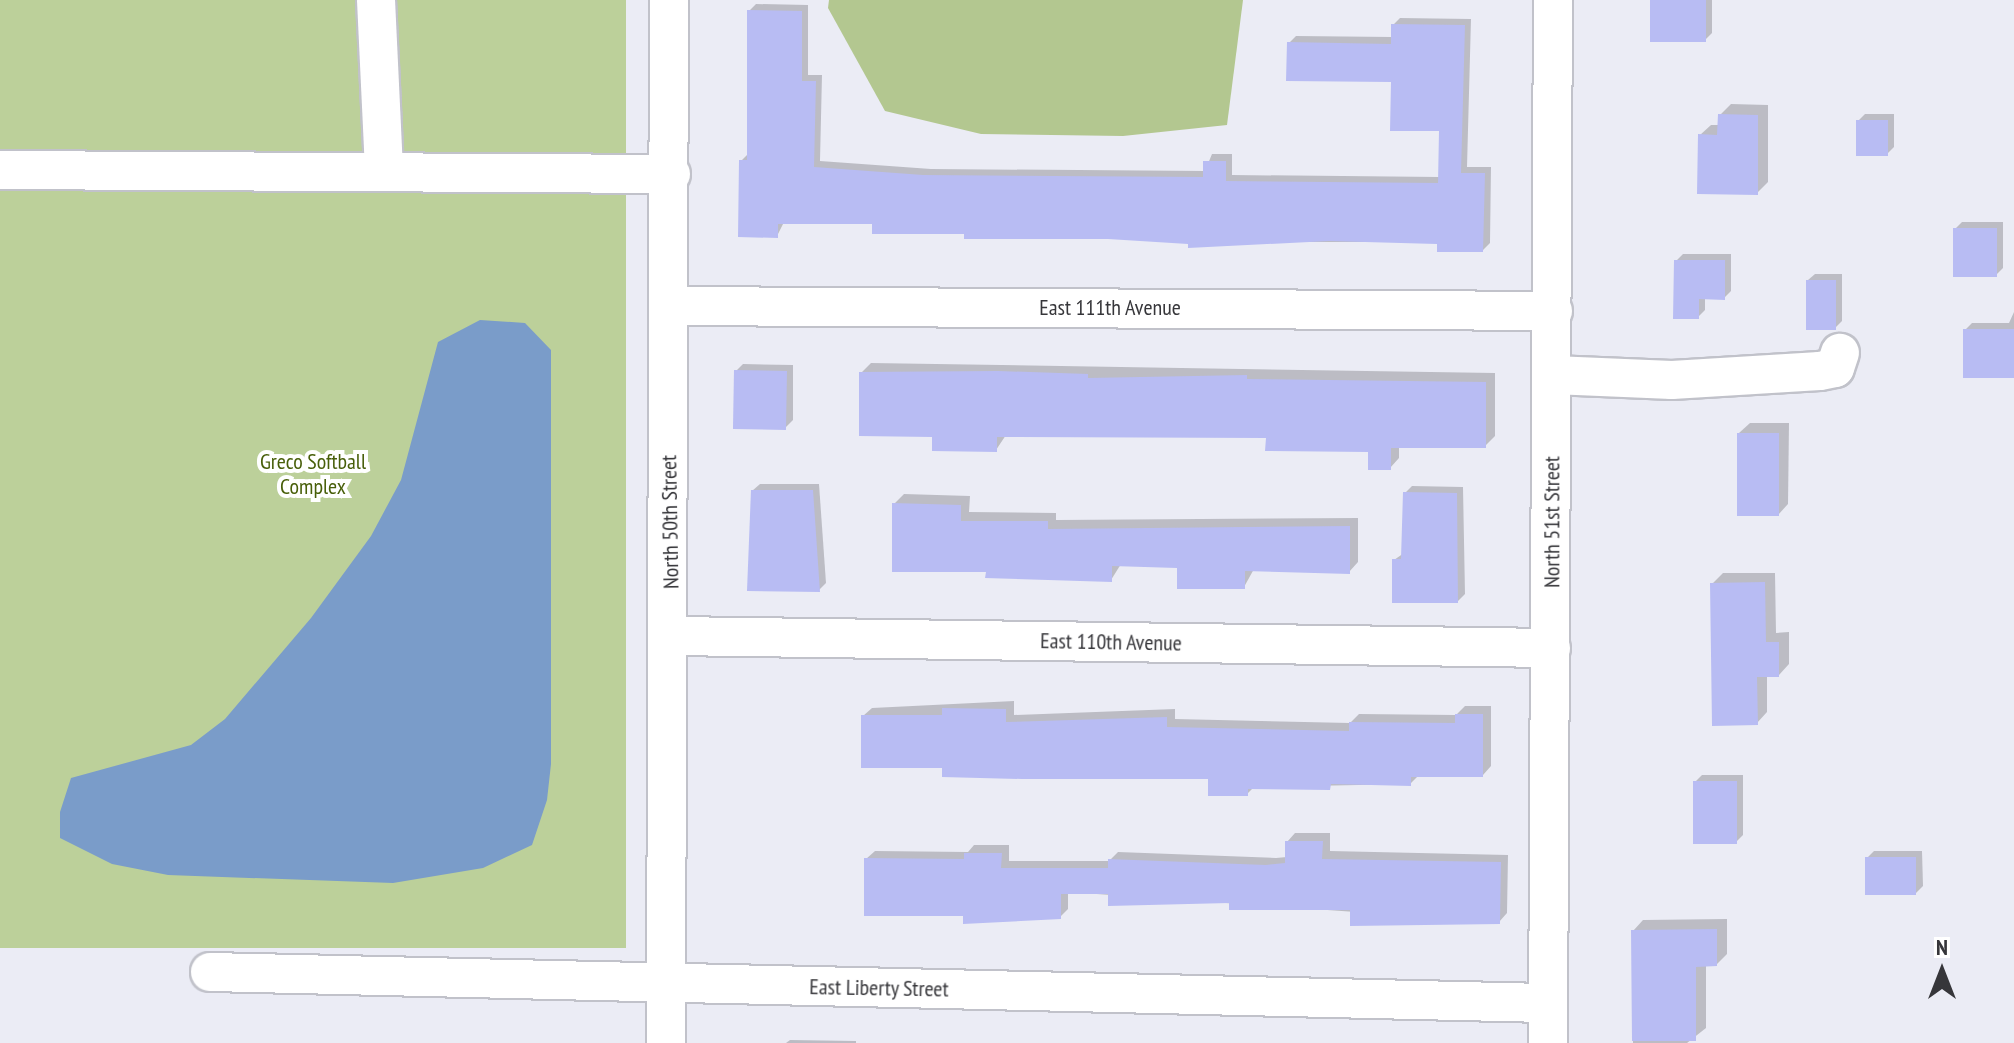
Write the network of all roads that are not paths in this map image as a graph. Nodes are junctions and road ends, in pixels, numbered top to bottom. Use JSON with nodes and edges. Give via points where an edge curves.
{"nodes":[{"id":1,"x":376,"y":0,"type":"edge"},
{"id":2,"x":669,"y":0,"type":"edge"},
{"id":3,"x":1553,"y":0,"type":"edge"},
{"id":4,"x":0,"y":170,"type":"edge"},
{"id":5,"x":384,"y":171,"type":"junction"},
{"id":6,"x":671,"y":174,"type":"junction"},
{"id":7,"x":668,"y":306,"type":"junction"},
{"id":8,"x":1553,"y":311,"type":"junction"},
{"id":9,"x":1840,"y":353,"type":"dead end"},
{"id":10,"x":1553,"y":375,"type":"junction"},
{"id":11,"x":671,"y":636,"type":"junction"},
{"id":12,"x":1551,"y":648,"type":"junction"},
{"id":13,"x":210,"y":972,"type":"dead end"},
{"id":14,"x":665,"y":983,"type":"junction"},
{"id":15,"x":1548,"y":1003,"type":"junction"},
{"id":16,"x":666,"y":1043,"type":"edge"},
{"id":17,"x":1548,"y":1043,"type":"edge"}],
"edges":[{"from":1,"to":5,"type":"street"},
{"from":2,"to":6,"type":"street","name":"North 50th Street"},
{"from":3,"to":8,"type":"street","name":"North 51st Street"},
{"from":4,"to":5,"type":"street"},
{"from":5,"to":6,"type":"street"},
{"from":6,"to":7,"type":"street","name":"North 50th Street"},
{"from":7,"to":8,"type":"street","name":"East 111th Avenue"},
{"from":7,"to":11,"type":"street","name":"North 50th Street"},
{"from":8,"to":10,"type":"street","name":"North 51st Street"},
{"from":9,"to":10,"type":"street","via":[[1835,368],[1820,371],[1672,380]]},
{"from":10,"to":12,"type":"street","name":"North 51st Street"},
{"from":11,"to":12,"type":"street","name":"East 110th Avenue"},
{"from":11,"to":14,"type":"street","name":"North 50th Street"},
{"from":12,"to":15,"type":"street","name":"North 51st Street"},
{"from":13,"to":14,"type":"street","name":"East Liberty Street"},
{"from":14,"to":15,"type":"street","name":"East Liberty Street"},
{"from":14,"to":16,"type":"street","name":"North 50th Street"},
{"from":15,"to":17,"type":"street","name":"North 51st Street"}]}
